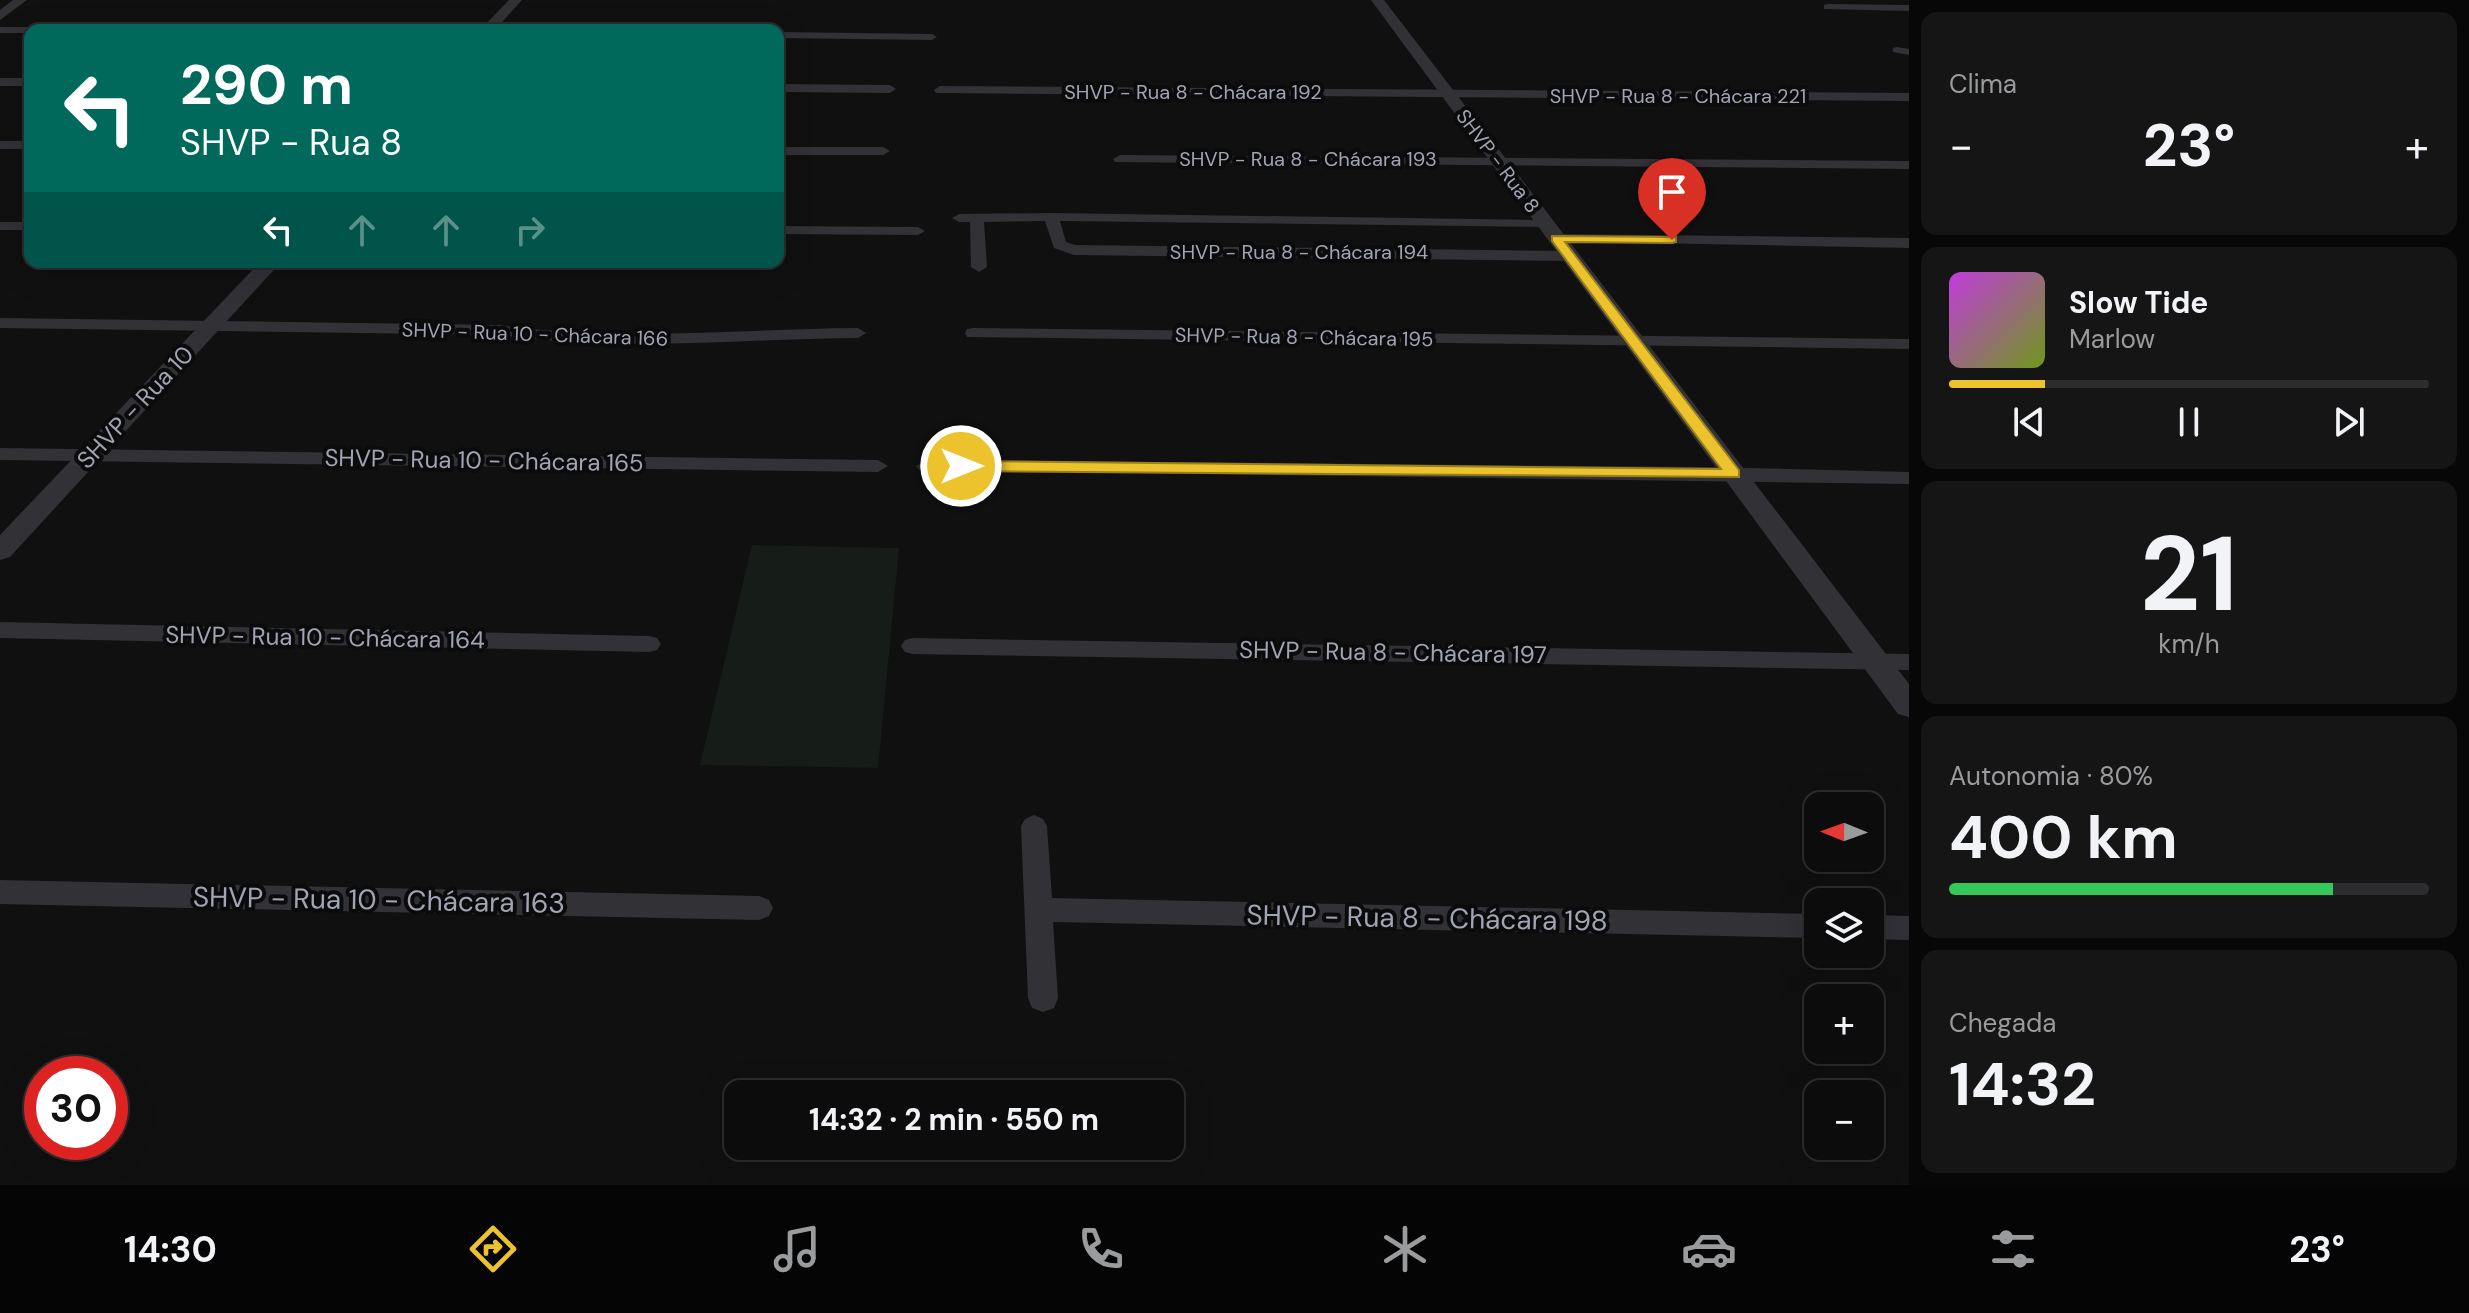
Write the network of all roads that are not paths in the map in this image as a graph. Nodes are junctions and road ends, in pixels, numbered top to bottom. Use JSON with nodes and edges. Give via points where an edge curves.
{"nodes":[{"id":1,"x":21,"y":0,"type":"edge"},
{"id":2,"x":516,"y":0,"type":"edge"},
{"id":3,"x":1377,"y":0,"type":"edge"},
{"id":4,"x":1828,"y":7,"type":"dead end"},
{"id":5,"x":1909,"y":8,"type":"edge"},
{"id":6,"x":0,"y":16,"type":"edge"},
{"id":7,"x":493,"y":24,"type":"edge"},
{"id":8,"x":0,"y":30,"type":"edge"},
{"id":9,"x":24,"y":30,"type":"edge"},
{"id":10,"x":784,"y":35,"type":"edge"},
{"id":11,"x":932,"y":37,"type":"dead end"},
{"id":12,"x":0,"y":82,"type":"edge"},
{"id":13,"x":24,"y":82,"type":"edge"},
{"id":14,"x":784,"y":88,"type":"edge"},
{"id":15,"x":890,"y":89,"type":"dead end"},
{"id":16,"x":940,"y":90,"type":"dead end"},
{"id":17,"x":1447,"y":94,"type":"junction"},
{"id":18,"x":1909,"y":97,"type":"edge"},
{"id":19,"x":0,"y":145,"type":"edge"},
{"id":20,"x":24,"y":145,"type":"edge"},
{"id":21,"x":784,"y":151,"type":"edge"},
{"id":22,"x":883,"y":151,"type":"dead end"},
{"id":23,"x":1120,"y":159,"type":"dead end"},
{"id":24,"x":1496,"y":160,"type":"junction"},
{"id":25,"x":1909,"y":165,"type":"edge"},
{"id":26,"x":1051,"y":217,"type":"junction"},
{"id":27,"x":959,"y":218,"type":"dead end"},
{"id":28,"x":977,"y":218,"type":"junction"},
{"id":29,"x":0,"y":226,"type":"edge"},
{"id":30,"x":24,"y":226,"type":"edge"},
{"id":31,"x":784,"y":230,"type":"edge"},
{"id":32,"x":918,"y":231,"type":"dead end"},
{"id":33,"x":1557,"y":240,"type":"junction"},
{"id":34,"x":1909,"y":243,"type":"edge"},
{"id":35,"x":979,"y":267,"type":"dead end"},
{"id":36,"x":265,"y":268,"type":"edge"},
{"id":37,"x":0,"y":323,"type":"edge"},
{"id":38,"x":211,"y":325,"type":"junction"},
{"id":39,"x":858,"y":333,"type":"dead end"},
{"id":40,"x":973,"y":333,"type":"dead end"},
{"id":41,"x":1635,"y":341,"type":"junction"},
{"id":42,"x":1909,"y":344,"type":"edge"},
{"id":43,"x":0,"y":454,"type":"edge"},
{"id":44,"x":91,"y":455,"type":"junction"},
{"id":45,"x":878,"y":466,"type":"dead end"},
{"id":46,"x":926,"y":466,"type":"dead end"},
{"id":47,"x":1733,"y":474,"type":"junction"},
{"id":48,"x":1909,"y":478,"type":"edge"},
{"id":49,"x":0,"y":551,"type":"edge"},
{"id":50,"x":0,"y":630,"type":"edge"},
{"id":51,"x":649,"y":644,"type":"dead end"},
{"id":52,"x":913,"y":646,"type":"dead end"},
{"id":53,"x":1874,"y":660,"type":"junction"},
{"id":54,"x":1909,"y":662,"type":"edge"},
{"id":55,"x":1909,"y":706,"type":"edge"},
{"id":56,"x":1034,"y":826,"type":"dead end"},
{"id":57,"x":0,"y":892,"type":"edge"},
{"id":58,"x":759,"y":908,"type":"dead end"},
{"id":59,"x":1036,"y":910,"type":"junction"},
{"id":60,"x":1804,"y":926,"type":"edge"},
{"id":61,"x":1884,"y":927,"type":"edge"},
{"id":62,"x":1909,"y":928,"type":"edge"},
{"id":63,"x":1043,"y":998,"type":"dead end"}],
"edges":[{"from":1,"to":6,"type":"street"},
{"from":2,"to":7,"type":"street"},
{"from":3,"to":17,"type":"street","name":"SHVP - Rua 8"},
{"from":4,"to":5,"type":"street"},
{"from":8,"to":9,"type":"street"},
{"from":10,"to":11,"type":"street"},
{"from":12,"to":13,"type":"street"},
{"from":14,"to":15,"type":"street"},
{"from":16,"to":17,"type":"street","name":"SHVP - Rua 8 - Chácara 192"},
{"from":17,"to":18,"type":"street","name":"SHVP - Rua 8 - Chácara 221"},
{"from":17,"to":24,"type":"street","name":"SHVP - Rua 8"},
{"from":19,"to":20,"type":"street"},
{"from":21,"to":22,"type":"street"},
{"from":23,"to":24,"type":"street","name":"SHVP - Rua 8 - Chácara 193"},
{"from":24,"to":25,"type":"street","name":"SHVP - Rua 8 - Chácara 193"},
{"from":24,"to":33,"type":"street","name":"SHVP - Rua 8"},
{"from":26,"to":28,"type":"street","name":"SHVP - Rua 8 - Chácara 194"},
{"from":26,"to":33,"type":"street","name":"SHVP - Rua 8 - Chácara 194"},
{"from":26,"to":33,"type":"street","name":"SHVP - Rua 8 - Chácara 194","via":[[1059,245],[1074,250]]},
{"from":27,"to":28,"type":"street","name":"SHVP - Rua 8 - Chácara 194"},
{"from":28,"to":35,"type":"street"},
{"from":29,"to":30,"type":"street"},
{"from":31,"to":32,"type":"street"},
{"from":33,"to":34,"type":"street"},
{"from":33,"to":41,"type":"street","name":"SHVP - Rua 8"},
{"from":36,"to":38,"type":"street","name":"SHVP - Rua 10"},
{"from":37,"to":38,"type":"street","name":"SHVP - Rua 10 - Chácara 166"},
{"from":38,"to":39,"type":"street","name":"SHVP - Rua 10 - Chácara 166","via":[[499,330],[651,341]]},
{"from":38,"to":44,"type":"street","name":"SHVP - Rua 10"},
{"from":40,"to":41,"type":"street","name":"SHVP - Rua 8 - Chácara 195"},
{"from":41,"to":42,"type":"street","name":"SHVP - Rua 8 - Chácara 195"},
{"from":41,"to":47,"type":"street","name":"SHVP - Rua 8"},
{"from":43,"to":44,"type":"street","name":"SHVP - Rua 10 - Chácara 165"},
{"from":44,"to":45,"type":"street","name":"SHVP - Rua 10 - Chácara 165"},
{"from":44,"to":49,"type":"street","name":"SHVP - Rua 10"},
{"from":46,"to":47,"type":"street"},
{"from":47,"to":48,"type":"street"},
{"from":47,"to":53,"type":"street","name":"SHVP - Rua 8"},
{"from":50,"to":51,"type":"street","name":"SHVP - Rua 10 - Chácara 164"},
{"from":52,"to":53,"type":"street","name":"SHVP - Rua 8 - Chácara 197"},
{"from":53,"to":54,"type":"street","name":"SHVP - Rua 8 - Chácara 197"},
{"from":53,"to":55,"type":"street","name":"SHVP - Rua 8"},
{"from":56,"to":59,"type":"street"},
{"from":57,"to":58,"type":"street","name":"SHVP - Rua 10 - Chácara 163"},
{"from":59,"to":60,"type":"street","name":"SHVP - Rua 8 - Chácara 198"},
{"from":59,"to":63,"type":"street"},
{"from":61,"to":62,"type":"street"}]}
